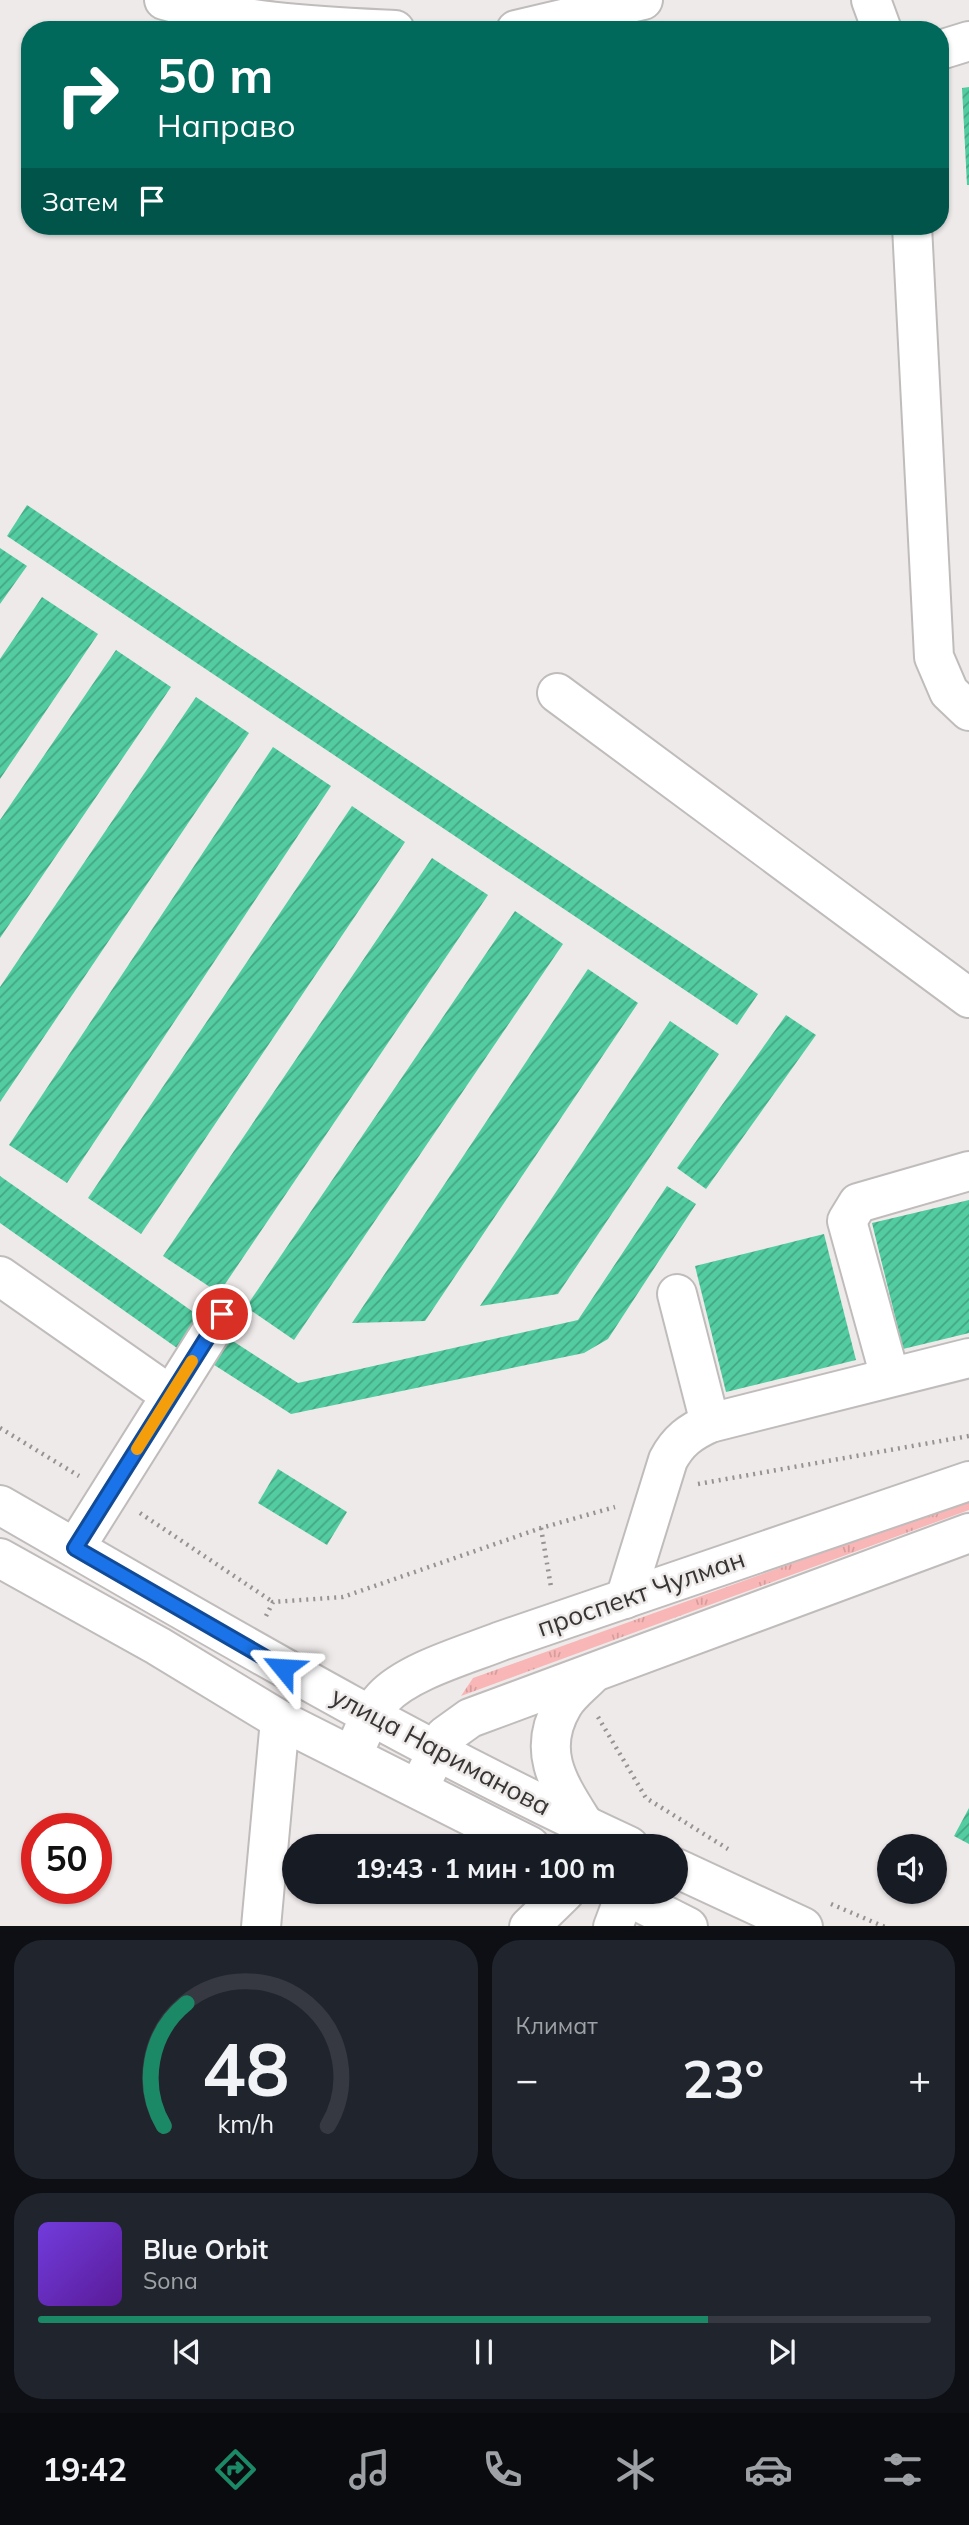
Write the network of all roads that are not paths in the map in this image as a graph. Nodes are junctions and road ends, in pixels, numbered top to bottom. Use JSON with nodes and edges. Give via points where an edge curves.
{"nodes":[{"id":1,"x":164,"y":0,"type":"edge"},
{"id":2,"x":643,"y":0,"type":"edge"},
{"id":3,"x":871,"y":0,"type":"edge"},
{"id":4,"x":265,"y":21,"type":"edge"},
{"id":5,"x":554,"y":21,"type":"edge"},
{"id":6,"x":879,"y":21,"type":"edge"},
{"id":7,"x":969,"y":41,"type":"edge"},
{"id":8,"x":949,"y":47,"type":"edge"},
{"id":9,"x":912,"y":235,"type":"edge"},
{"id":10,"x":557,"y":693,"type":"dead end"},
{"id":11,"x":969,"y":711,"type":"edge"},
{"id":12,"x":969,"y":998,"type":"edge"},
{"id":13,"x":969,"y":1171,"type":"edge"},
{"id":14,"x":0,"y":1276,"type":"edge"},
{"id":15,"x":677,"y":1294,"type":"dead end"},
{"id":16,"x":222,"y":1314,"type":"dead end"},
{"id":17,"x":969,"y":1358,"type":"edge"},
{"id":18,"x":890,"y":1377,"type":"junction"},
{"id":19,"x":170,"y":1395,"type":"junction"},
{"id":20,"x":710,"y":1423,"type":"junction"},
{"id":21,"x":969,"y":1481,"type":"edge"},
{"id":22,"x":0,"y":1505,"type":"edge"},
{"id":23,"x":969,"y":1533,"type":"edge"},
{"id":24,"x":75,"y":1548,"type":"junction"},
{"id":25,"x":0,"y":1558,"type":"edge"},
{"id":26,"x":625,"y":1599,"type":"junction"},
{"id":27,"x":594,"y":1672,"type":"junction"},
{"id":28,"x":372,"y":1716,"type":"junction"},
{"id":29,"x":280,"y":1720,"type":"junction"},
{"id":30,"x":438,"y":1749,"type":"junction"},
{"id":31,"x":352,"y":1756,"type":"junction"},
{"id":32,"x":418,"y":1789,"type":"junction"},
{"id":33,"x":585,"y":1826,"type":"junction"},
{"id":34,"x":506,"y":1834,"type":"edge"},
{"id":35,"x":603,"y":1834,"type":"edge"},
{"id":36,"x":688,"y":1872,"type":"edge"},
{"id":37,"x":553,"y":1904,"type":"edge"},
{"id":38,"x":619,"y":1904,"type":"edge"},
{"id":39,"x":815,"y":1914,"type":"edge"},
{"id":40,"x":261,"y":1926,"type":"edge"},
{"id":41,"x":530,"y":1926,"type":"edge"},
{"id":42,"x":685,"y":1926,"type":"edge"}],
"edges":[{"from":1,"to":4,"type":"main road","via":[[210,14]]},
{"from":2,"to":5,"type":"main road"},
{"from":3,"to":6,"type":"main road"},
{"from":7,"to":8,"type":"main road"},
{"from":9,"to":11,"type":"main road","via":[[934,657],[949,692]]},
{"from":10,"to":12,"type":"main road"},
{"from":13,"to":18,"type":"main road","via":[[858,1203],[847,1221]]},
{"from":14,"to":19,"type":"main road"},
{"from":15,"to":20,"type":"main road"},
{"from":16,"to":19,"type":"main road"},
{"from":17,"to":18,"type":"main road"},
{"from":18,"to":20,"type":"main road"},
{"from":19,"to":24,"type":"main road"},
{"from":20,"to":26,"type":"main road","via":[[676,1445]]},
{"from":21,"to":26,"type":"main road","name":"проспект Чулман"},
{"from":22,"to":24,"type":"main road","name":"улица Нариманова"},
{"from":23,"to":27,"type":"main road"},
{"from":24,"to":28,"type":"main road","name":"улица Нариманова","via":[[247,1650]]},
{"from":25,"to":29,"type":"main road","name":"улица Нариманова"},
{"from":26,"to":28,"type":"main road","name":"проспект Чулман","via":[[501,1641],[411,1679],[382,1699]]},
{"from":27,"to":30,"type":"main road","via":[[470,1718],[444,1736]]},
{"from":27,"to":33,"type":"main road","via":[[564,1704],[550,1736],[554,1776]]},
{"from":28,"to":30,"type":"main road","name":"улица Нариманова"},
{"from":28,"to":31,"type":"main road","name":"проспект Чулман"},
{"from":29,"to":31,"type":"main road","name":"улица Нариманова"},
{"from":29,"to":40,"type":"main road"},
{"from":30,"to":32,"type":"main road"},
{"from":30,"to":33,"type":"main road","name":"улица Нариманова"},
{"from":31,"to":32,"type":"main road","name":"улица Нариманова"},
{"from":32,"to":34,"type":"main road","name":"улица Нариманова"},
{"from":33,"to":35,"type":"main road","name":"улица Нариманова"},
{"from":36,"to":39,"type":"main road"},
{"from":37,"to":41,"type":"main road"},
{"from":38,"to":42,"type":"main road"}]}
